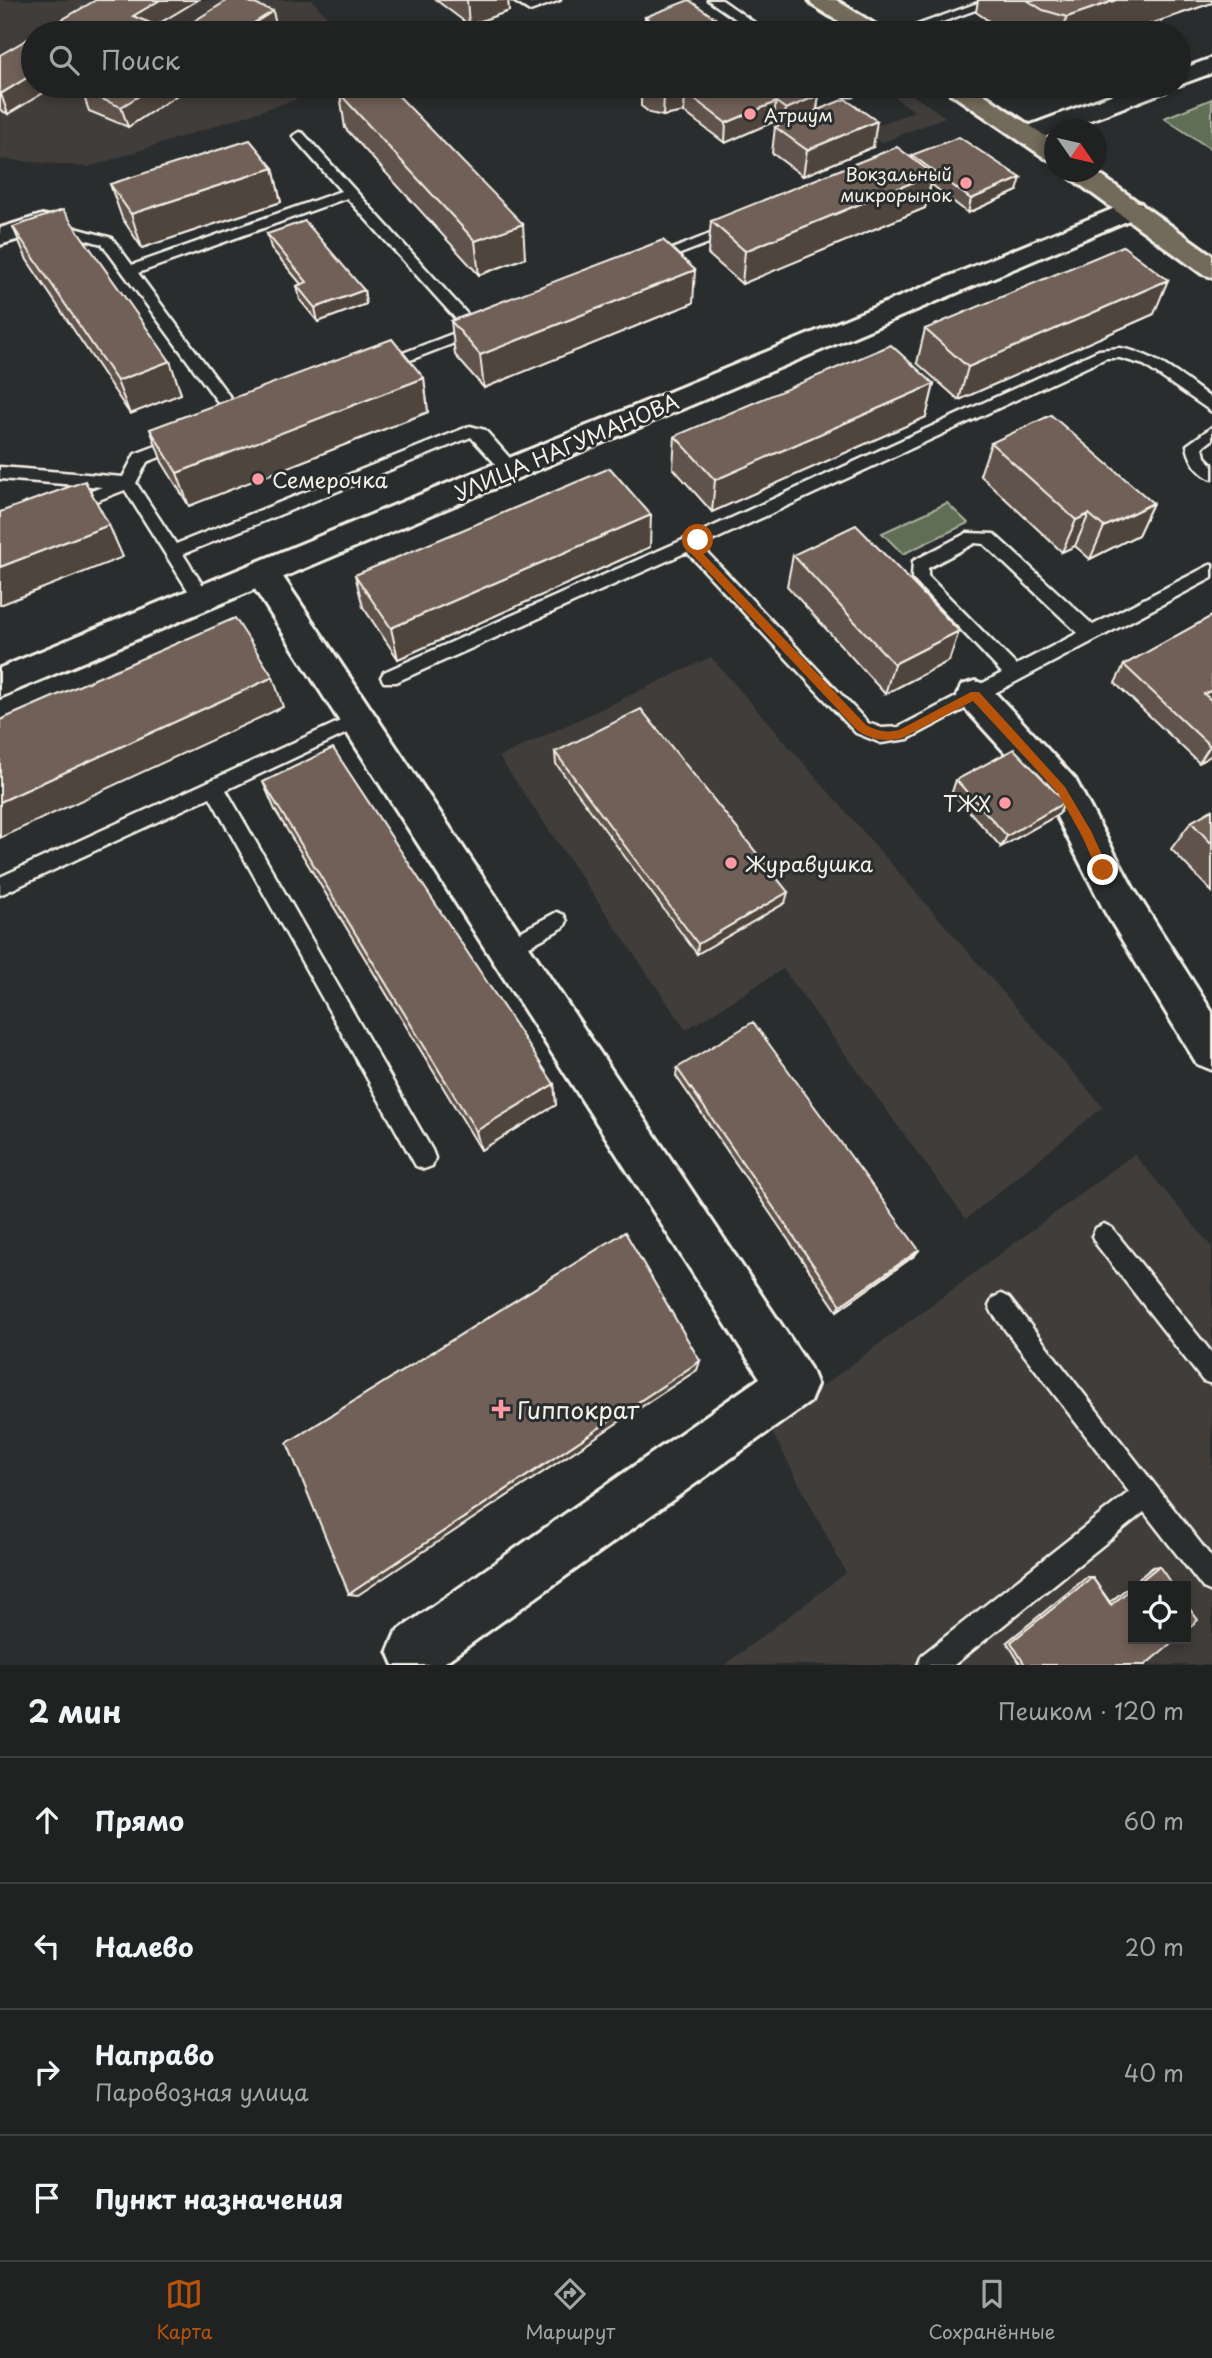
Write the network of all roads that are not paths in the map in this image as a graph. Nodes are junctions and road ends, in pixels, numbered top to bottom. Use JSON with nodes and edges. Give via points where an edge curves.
{"nodes":[{"id":1,"x":518,"y":0,"type":"edge"},
{"id":2,"x":554,"y":0,"type":"edge"},
{"id":3,"x":714,"y":0,"type":"edge"},
{"id":4,"x":820,"y":0,"type":"edge"},
{"id":5,"x":997,"y":0,"type":"edge"},
{"id":6,"x":745,"y":21,"type":"edge"},
{"id":7,"x":854,"y":21,"type":"edge"},
{"id":8,"x":936,"y":21,"type":"edge"},
{"id":9,"x":1212,"y":65,"type":"edge"},
{"id":10,"x":1191,"y":73,"type":"edge"},
{"id":11,"x":974,"y":98,"type":"edge"},
{"id":12,"x":1125,"y":98,"type":"edge"},
{"id":13,"x":1029,"y":134,"type":"junction"},
{"id":14,"x":299,"y":136,"type":"dead end"},
{"id":15,"x":1044,"y":145,"type":"edge"},
{"id":16,"x":1094,"y":182,"type":"edge"},
{"id":17,"x":350,"y":192,"type":"junction"},
{"id":18,"x":1132,"y":209,"type":"junction"},
{"id":19,"x":42,"y":223,"type":"joint"},
{"id":20,"x":744,"y":224,"type":"edge"},
{"id":21,"x":0,"y":237,"type":"edge"},
{"id":22,"x":641,"y":265,"type":"edge"},
{"id":23,"x":1212,"y":268,"type":"edge"},
{"id":24,"x":129,"y":271,"type":"junction"},
{"id":25,"x":370,"y":370,"type":"edge"},
{"id":26,"x":1212,"y":407,"type":"edge"},
{"id":27,"x":240,"y":420,"type":"edge"},
{"id":28,"x":1212,"y":432,"type":"edge"},
{"id":29,"x":190,"y":439,"type":"edge"},
{"id":30,"x":510,"y":469,"type":"junction"},
{"id":31,"x":0,"y":473,"type":"edge"},
{"id":32,"x":1212,"y":473,"type":"edge"},
{"id":33,"x":128,"y":483,"type":"junction"},
{"id":34,"x":57,"y":510,"type":"edge"},
{"id":35,"x":689,"y":544,"type":"junction"},
{"id":36,"x":174,"y":551,"type":"junction"},
{"id":37,"x":1212,"y":570,"type":"edge"},
{"id":38,"x":263,"y":574,"type":"junction"},
{"id":39,"x":202,"y":598,"type":"junction"},
{"id":40,"x":1091,"y":634,"type":"junction"},
{"id":41,"x":1014,"y":674,"type":"junction"},
{"id":42,"x":390,"y":677,"type":"dead end"},
{"id":43,"x":0,"y":683,"type":"edge"},
{"id":44,"x":975,"y":695,"type":"junction"},
{"id":45,"x":360,"y":719,"type":"junction"},
{"id":46,"x":214,"y":787,"type":"junction"},
{"id":47,"x":0,"y":886,"type":"edge"},
{"id":48,"x":557,"y":921,"type":"dead end"},
{"id":49,"x":508,"y":948,"type":"junction"},
{"id":50,"x":1212,"y":1050,"type":"edge"},
{"id":51,"x":425,"y":1158,"type":"dead end"},
{"id":52,"x":1104,"y":1236,"type":"dead end"},
{"id":53,"x":1000,"y":1307,"type":"dead end"},
{"id":54,"x":1212,"y":1372,"type":"edge"},
{"id":55,"x":1147,"y":1494,"type":"junction"},
{"id":56,"x":1212,"y":1579,"type":"edge"},
{"id":57,"x":415,"y":1651,"type":"dead end"},
{"id":58,"x":932,"y":1665,"type":"edge"}],
"edges":[{"from":1,"to":2,"type":"lane","via":[[530,8]]},
{"from":3,"to":6,"type":"lane"},
{"from":4,"to":7,"type":"main road"},
{"from":5,"to":8,"type":"lane"},
{"from":9,"to":10,"type":"street"},
{"from":11,"to":13,"type":"main road"},
{"from":12,"to":13,"type":"street"},
{"from":13,"to":15,"type":"main road"},
{"from":14,"to":17,"type":"lane"},
{"from":16,"to":18,"type":"main road"},
{"from":17,"to":24,"type":"lane"},
{"from":17,"to":25,"type":"lane","via":[[481,328]]},
{"from":18,"to":23,"type":"main road"},
{"from":18,"to":30,"type":"street","name":"УЛИЦА НАГУМАНОВА"},
{"from":19,"to":21,"type":"street"},
{"from":19,"to":24,"type":"lane","via":[[107,242]]},
{"from":20,"to":22,"type":"lane"},
{"from":24,"to":27,"type":"lane"},
{"from":26,"to":35,"type":"lane","via":[[1151,360],[1122,351],[1104,353]]},
{"from":28,"to":32,"type":"lane","via":[[1195,445],[1195,454]]},
{"from":29,"to":33,"type":"lane","via":[[141,458]]},
{"from":30,"to":36,"type":"lane","via":[[480,434],[470,431]]},
{"from":30,"to":38,"type":"street","name":"УЛИЦА НАГУМАНОВА"},
{"from":31,"to":33,"type":"lane"},
{"from":33,"to":34,"type":"lane"},
{"from":33,"to":36,"type":"lane"},
{"from":35,"to":42,"type":"lane"},
{"from":35,"to":44,"type":"lane","via":[[862,728],[873,734],[902,734]]},
{"from":36,"to":39,"type":"lane"},
{"from":37,"to":40,"type":"lane"},
{"from":38,"to":39,"type":"street","name":"УЛИЦА НАГУМАНОВА"},
{"from":38,"to":45,"type":"street"},
{"from":39,"to":43,"type":"street","name":"УЛИЦА НАГУМАНОВА"},
{"from":40,"to":41,"type":"lane"},
{"from":40,"to":41,"type":"lane","via":[[988,538],[973,537],[919,565],[920,578]]},
{"from":41,"to":44,"type":"lane"},
{"from":44,"to":50,"type":"street","via":[[1062,790],[1118,898]]},
{"from":45,"to":46,"type":"lane"},
{"from":45,"to":49,"type":"street"},
{"from":46,"to":47,"type":"lane"},
{"from":46,"to":51,"type":"lane"},
{"from":48,"to":49,"type":"lane"},
{"from":49,"to":57,"type":"street","via":[[793,1385]]},
{"from":52,"to":54,"type":"lane"},
{"from":53,"to":55,"type":"lane"},
{"from":55,"to":56,"type":"lane"},
{"from":55,"to":58,"type":"lane"}]}
